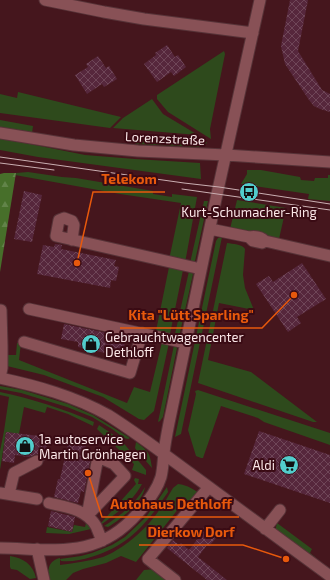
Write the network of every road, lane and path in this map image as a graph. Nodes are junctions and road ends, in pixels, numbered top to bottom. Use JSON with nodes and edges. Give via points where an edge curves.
{"nodes":[{"id":1,"x":45,"y":0,"type":"edge"},
{"id":2,"x":260,"y":0,"type":"edge"},
{"id":3,"x":253,"y":33,"type":"junction"},
{"id":4,"x":0,"y":132,"type":"edge"},
{"id":5,"x":226,"y":155,"type":"junction"},
{"id":6,"x":330,"y":162,"type":"edge"},
{"id":7,"x":210,"y":229,"type":"junction"},
{"id":8,"x":72,"y":240,"type":"dead end"},
{"id":9,"x":330,"y":256,"type":"edge"},
{"id":10,"x":201,"y":269,"type":"junction"},
{"id":11,"x":29,"y":309,"type":"dead end"},
{"id":12,"x":0,"y":322,"type":"edge"},
{"id":13,"x":142,"y":333,"type":"junction"},
{"id":14,"x":24,"y":342,"type":"dead end"},
{"id":15,"x":186,"y":343,"type":"junction"},
{"id":16,"x":1,"y":346,"type":"edge"},
{"id":17,"x":0,"y":378,"type":"edge"},
{"id":18,"x":164,"y":454,"type":"junction"},
{"id":19,"x":37,"y":461,"type":"dead end"},
{"id":20,"x":209,"y":487,"type":"junction"},
{"id":21,"x":5,"y":493,"type":"edge"},
{"id":22,"x":38,"y":499,"type":"dead end"},
{"id":23,"x":49,"y":503,"type":"dead end"},
{"id":24,"x":280,"y":510,"type":"dead end"},
{"id":25,"x":87,"y":516,"type":"junction"},
{"id":26,"x":265,"y":529,"type":"junction"},
{"id":27,"x":102,"y":541,"type":"junction"},
{"id":28,"x":0,"y":548,"type":"edge"},
{"id":29,"x":37,"y":549,"type":"junction"},
{"id":30,"x":328,"y":572,"type":"edge"},
{"id":31,"x":44,"y":580,"type":"edge"},
{"id":32,"x":175,"y":580,"type":"edge"}],
"edges":[{"from":1,"to":3,"type":"street","via":[[104,12]]},
{"from":2,"to":3,"type":"street"},
{"from":3,"to":5,"type":"street"},
{"from":4,"to":5,"type":"street","name":"Lorenzstraße","via":[[105,148]]},
{"from":5,"to":6,"type":"street","name":"Lorenzstraße"},
{"from":5,"to":7,"type":"street"},
{"from":7,"to":9,"type":"street","via":[[253,241],[265,241]]},
{"from":7,"to":10,"type":"street"},
{"from":8,"to":10,"type":"street"},
{"from":10,"to":15,"type":"street"},
{"from":11,"to":13,"type":"street"},
{"from":12,"to":16,"type":"street"},
{"from":13,"to":14,"type":"street","via":[[130,373]]},
{"from":13,"to":15,"type":"street"},
{"from":15,"to":18,"type":"street"},
{"from":16,"to":17,"type":"street"},
{"from":17,"to":18,"type":"street","via":[[51,391],[89,406],[121,423]]},
{"from":18,"to":20,"type":"street"},
{"from":18,"to":27,"type":"street","via":[[160,480],[145,504],[126,525]]},
{"from":19,"to":21,"type":"street","via":[[14,473]]},
{"from":20,"to":26,"type":"street"},
{"from":20,"to":32,"type":"street","via":[[148,559]]},
{"from":21,"to":22,"type":"street"},
{"from":23,"to":25,"type":"street","via":[[81,511]]},
{"from":24,"to":26,"type":"street"},
{"from":25,"to":25,"type":"street","via":[[125,476],[114,464],[98,457]]},
{"from":25,"to":27,"type":"street","via":[[95,525]]},
{"from":26,"to":30,"type":"street"},
{"from":27,"to":29,"type":"street","via":[[82,548]]},
{"from":28,"to":29,"type":"street"},
{"from":29,"to":31,"type":"street"}]}
